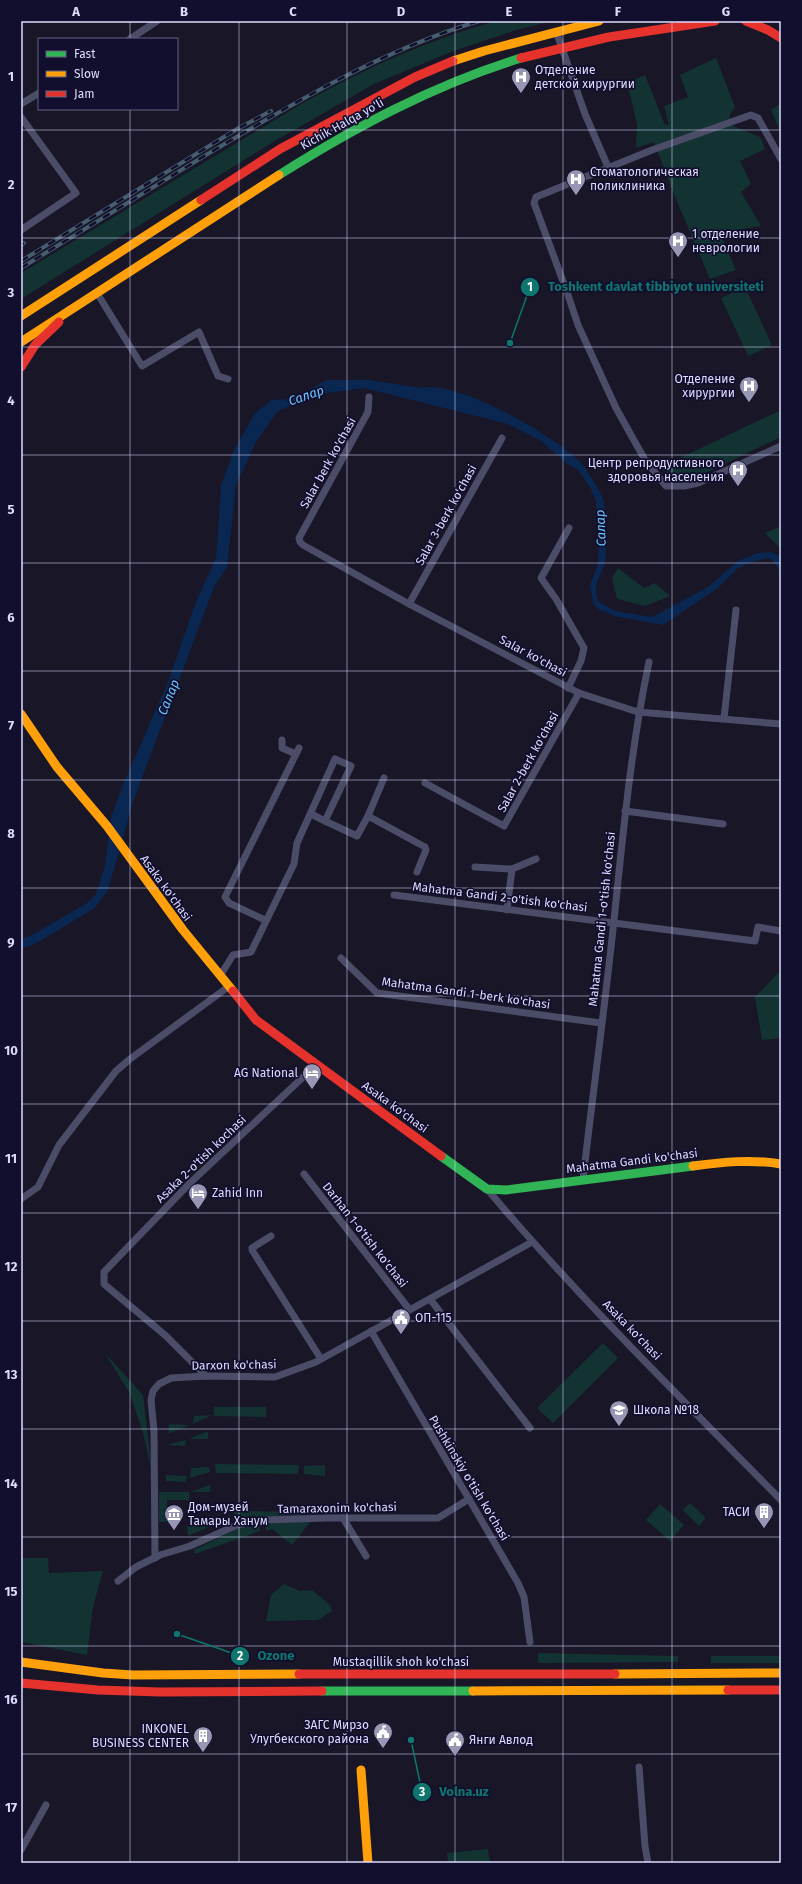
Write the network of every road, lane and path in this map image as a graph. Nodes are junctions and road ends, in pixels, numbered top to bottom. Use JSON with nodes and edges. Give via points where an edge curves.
{"nodes":[{"id":1,"x":157,"y":21,"type":"edge"},
{"id":2,"x":599,"y":21,"type":"edge"},
{"id":3,"x":715,"y":21,"type":"edge"},
{"id":4,"x":746,"y":21,"type":"edge"},
{"id":5,"x":556,"y":31,"type":"junction"},
{"id":6,"x":132,"y":38,"type":"edge"},
{"id":7,"x":781,"y":38,"type":"edge"},
{"id":8,"x":561,"y":47,"type":"junction"},
{"id":9,"x":38,"y":94,"type":"edge"},
{"id":10,"x":21,"y":104,"type":"edge"},
{"id":11,"x":21,"y":116,"type":"edge"},
{"id":12,"x":781,"y":159,"type":"edge"},
{"id":13,"x":608,"y":167,"type":"junction"},
{"id":14,"x":21,"y":230,"type":"edge"},
{"id":15,"x":97,"y":293,"type":"junction"},
{"id":16,"x":71,"y":311,"type":"junction"},
{"id":17,"x":21,"y":316,"type":"edge"},
{"id":18,"x":21,"y":342,"type":"edge"},
{"id":19,"x":21,"y":367,"type":"edge"},
{"id":20,"x":228,"y":379,"type":"dead end"},
{"id":21,"x":369,"y":397,"type":"dead end"},
{"id":22,"x":502,"y":438,"type":"dead end"},
{"id":23,"x":781,"y":446,"type":"edge"},
{"id":24,"x":569,"y":528,"type":"dead end"},
{"id":25,"x":299,"y":538,"type":"joint"},
{"id":26,"x":409,"y":604,"type":"junction"},
{"id":27,"x":736,"y":610,"type":"dead end"},
{"id":28,"x":649,"y":662,"type":"dead end"},
{"id":29,"x":568,"y":688,"type":"junction"},
{"id":30,"x":579,"y":693,"type":"junction"},
{"id":31,"x":638,"y":712,"type":"junction"},
{"id":32,"x":21,"y":714,"type":"edge"},
{"id":33,"x":724,"y":718,"type":"junction"},
{"id":34,"x":781,"y":724,"type":"edge"},
{"id":35,"x":282,"y":740,"type":"dead end"},
{"id":36,"x":384,"y":778,"type":"dead end"},
{"id":37,"x":425,"y":783,"type":"dead end"},
{"id":38,"x":625,"y":811,"type":"junction"},
{"id":39,"x":311,"y":814,"type":"junction"},
{"id":40,"x":368,"y":816,"type":"junction"},
{"id":41,"x":325,"y":821,"type":"junction"},
{"id":42,"x":723,"y":824,"type":"dead end"},
{"id":43,"x":536,"y":859,"type":"dead end"},
{"id":44,"x":475,"y":867,"type":"dead end"},
{"id":45,"x":512,"y":869,"type":"junction"},
{"id":46,"x":417,"y":872,"type":"dead end"},
{"id":47,"x":394,"y":895,"type":"dead end"},
{"id":48,"x":507,"y":910,"type":"junction"},
{"id":49,"x":265,"y":920,"type":"junction"},
{"id":50,"x":614,"y":922,"type":"junction"},
{"id":51,"x":781,"y":931,"type":"edge"},
{"id":52,"x":342,"y":958,"type":"dead end"},
{"id":53,"x":220,"y":976,"type":"junction"},
{"id":54,"x":228,"y":987,"type":"junction"},
{"id":55,"x":601,"y":1023,"type":"junction"},
{"id":56,"x":316,"y":1065,"type":"junction"},
{"id":57,"x":781,"y":1164,"type":"edge"},
{"id":58,"x":304,"y":1174,"type":"dead end"},
{"id":59,"x":583,"y":1179,"type":"junction"},
{"id":60,"x":487,"y":1189,"type":"junction"},
{"id":61,"x":21,"y":1199,"type":"edge"},
{"id":62,"x":271,"y":1236,"type":"dead end"},
{"id":63,"x":532,"y":1242,"type":"junction"},
{"id":64,"x":430,"y":1299,"type":"junction"},
{"id":65,"x":409,"y":1309,"type":"junction"},
{"id":66,"x":371,"y":1331,"type":"junction"},
{"id":67,"x":322,"y":1359,"type":"junction"},
{"id":68,"x":206,"y":1376,"type":"junction"},
{"id":69,"x":530,"y":1428,"type":"dead end"},
{"id":70,"x":469,"y":1499,"type":"junction"},
{"id":71,"x":781,"y":1500,"type":"edge"},
{"id":72,"x":343,"y":1518,"type":"junction"},
{"id":73,"x":366,"y":1556,"type":"dead end"},
{"id":74,"x":154,"y":1558,"type":"junction"},
{"id":75,"x":118,"y":1581,"type":"dead end"},
{"id":76,"x":530,"y":1642,"type":"dead end"},
{"id":77,"x":21,"y":1662,"type":"edge"},
{"id":78,"x":781,"y":1673,"type":"edge"},
{"id":79,"x":21,"y":1683,"type":"edge"},
{"id":80,"x":781,"y":1690,"type":"edge"},
{"id":81,"x":639,"y":1767,"type":"dead end"},
{"id":82,"x":361,"y":1770,"type":"dead end"},
{"id":83,"x":46,"y":1804,"type":"dead end"},
{"id":84,"x":21,"y":1850,"type":"edge"},
{"id":85,"x":368,"y":1863,"type":"edge"},
{"id":86,"x":648,"y":1863,"type":"edge"}],
"edges":[{"from":1,"to":6,"type":"street"},
{"from":2,"to":5,"type":"main road","name":"Kichik Halqa yo'li"},
{"from":3,"to":8,"type":"main road","name":"Kichik Halqa yo'li"},
{"from":4,"to":7,"type":"main road"},
{"from":5,"to":8,"type":"street"},
{"from":5,"to":17,"type":"main road","name":"Kichik Halqa yo'li","via":[[451,62],[415,77],[347,112],[280,149]]},
{"from":8,"to":13,"type":"street","via":[[585,114]]},
{"from":8,"to":15,"type":"main road","name":"Kichik Halqa yo'li","via":[[453,82],[358,128],[295,164]]},
{"from":9,"to":10,"type":"street"},
{"from":11,"to":14,"type":"street","via":[[76,193]]},
{"from":12,"to":13,"type":"street","via":[[758,118],[751,115]]},
{"from":13,"to":23,"type":"street","via":[[536,197],[534,203],[578,325],[616,408],[645,460],[666,486],[684,486],[698,483]]},
{"from":15,"to":16,"type":"main road","name":"Kichik Halqa yo'li"},
{"from":15,"to":20,"type":"street","via":[[142,366],[199,332],[218,376]]},
{"from":16,"to":18,"type":"main road","name":"Kichik Halqa yo'li"},
{"from":16,"to":19,"type":"main road","via":[[35,345]]},
{"from":21,"to":25,"type":"street","name":"Salar berk ko'chasi","via":[[368,412]]},
{"from":22,"to":26,"type":"street","name":"Salar 3-berk ko'chasi"},
{"from":24,"to":29,"type":"street","via":[[541,578],[584,648],[581,661]]},
{"from":25,"to":26,"type":"street","name":"Salar ko'chasi","via":[[303,545]]},
{"from":26,"to":29,"type":"street","name":"Salar ko'chasi"},
{"from":27,"to":33,"type":"street"},
{"from":28,"to":31,"type":"street","name":"Mahatma Gandi 1-o'tish ko'chasi"},
{"from":29,"to":30,"type":"street","name":"Salar ko'chasi"},
{"from":30,"to":31,"type":"street","name":"Salar ko'chasi"},
{"from":30,"to":37,"type":"street","name":"Salar 2-berk ko'chasi","via":[[504,826]]},
{"from":31,"to":33,"type":"street","name":"Salar ko'chasi"},
{"from":31,"to":38,"type":"street","name":"Mahatma Gandi 1-o'tish ko'chasi"},
{"from":32,"to":53,"type":"main road","name":"Asaka ko'chasi","via":[[38,742],[107,826]]},
{"from":33,"to":34,"type":"street","name":"Salar ko'chasi"},
{"from":35,"to":49,"type":"street","via":[[282,748],[297,751],[225,897],[229,903]]},
{"from":36,"to":40,"type":"street"},
{"from":38,"to":42,"type":"street"},
{"from":38,"to":50,"type":"street","name":"Mahatma Gandi 1-o'tish ko'chasi"},
{"from":39,"to":41,"type":"street"},
{"from":39,"to":41,"type":"street","via":[[334,759],[350,764]]},
{"from":39,"to":49,"type":"street","via":[[297,843],[294,864]]},
{"from":40,"to":41,"type":"street","via":[[357,836]]},
{"from":40,"to":46,"type":"street","via":[[425,847]]},
{"from":43,"to":45,"type":"street"},
{"from":44,"to":45,"type":"street"},
{"from":45,"to":48,"type":"street"},
{"from":47,"to":48,"type":"street","name":"Mahatma Gandi 2-o'tish ko'chasi"},
{"from":48,"to":50,"type":"street","name":"Mahatma Gandi 2-o'tish ko'chasi"},
{"from":49,"to":53,"type":"street","via":[[251,952],[233,955]]},
{"from":50,"to":51,"type":"street","name":"Mahatma Gandi 2-o'tish ko'chasi","via":[[756,941],[758,927]]},
{"from":50,"to":55,"type":"street","name":"Mahatma Gandi 1-o'tish ko'chasi"},
{"from":52,"to":55,"type":"street","name":"Mahatma Gandi 1-berk ko'chasi","via":[[377,993]]},
{"from":53,"to":54,"type":"main road","name":"Asaka ko'chasi"},
{"from":54,"to":56,"type":"main road","name":"Asaka ko'chasi","via":[[256,1020]]},
{"from":54,"to":61,"type":"street","via":[[116,1072],[59,1146],[38,1187]]},
{"from":55,"to":59,"type":"street","name":"Mahatma Gandi 1-o'tish ko'chasi"},
{"from":56,"to":60,"type":"main road","name":"Asaka ko'chasi"},
{"from":56,"to":68,"type":"street","name":"Asaka 2-o'tish kochasi","via":[[189,1184],[104,1272],[104,1284],[166,1336]]},
{"from":57,"to":59,"type":"main road","name":"Mahatma Gandi ko'chasi","via":[[729,1161]]},
{"from":58,"to":65,"type":"street","name":"Darhan 1-o'tish ko'chasi"},
{"from":59,"to":60,"type":"main road","name":"Mahatma Gandi ko'chasi","via":[[506,1190]]},
{"from":60,"to":63,"type":"street","name":"Asaka ko'chasi"},
{"from":62,"to":67,"type":"street","via":[[252,1250]]},
{"from":63,"to":64,"type":"street","name":"Darxon ko'chasi"},
{"from":63,"to":71,"type":"street","name":"Asaka ko'chasi"},
{"from":64,"to":65,"type":"street","name":"Darxon ko'chasi"},
{"from":64,"to":69,"type":"street"},
{"from":65,"to":66,"type":"street","name":"Darxon ko'chasi"},
{"from":66,"to":67,"type":"street","name":"Darxon ko'chasi"},
{"from":66,"to":70,"type":"street","name":"Pushkinskiy o'tish ko'chasi"},
{"from":67,"to":68,"type":"street","name":"Darxon ko'chasi","via":[[275,1377]]},
{"from":68,"to":74,"type":"street","name":"Darxon ko'chasi","via":[[166,1379],[156,1387],[152,1400]]},
{"from":70,"to":72,"type":"street","name":"Tamaraxonim ko'chasi","via":[[438,1518]]},
{"from":70,"to":76,"type":"street","name":"Pushkinskiy o'tish ko'chasi","via":[[524,1597]]},
{"from":72,"to":73,"type":"street"},
{"from":72,"to":74,"type":"street","name":"Tamaraxonim ko'chasi","via":[[262,1520],[237,1525],[190,1546]]},
{"from":74,"to":75,"type":"street","name":"Tamaraxonim ko'chasi","via":[[136,1567]]},
{"from":77,"to":78,"type":"main road","name":"Mustaqillik shoh ko'chasi","via":[[133,1675]]},
{"from":79,"to":80,"type":"main road","via":[[160,1692]]},
{"from":81,"to":86,"type":"street"},
{"from":82,"to":85,"type":"main road"},
{"from":83,"to":84,"type":"street"}]}
